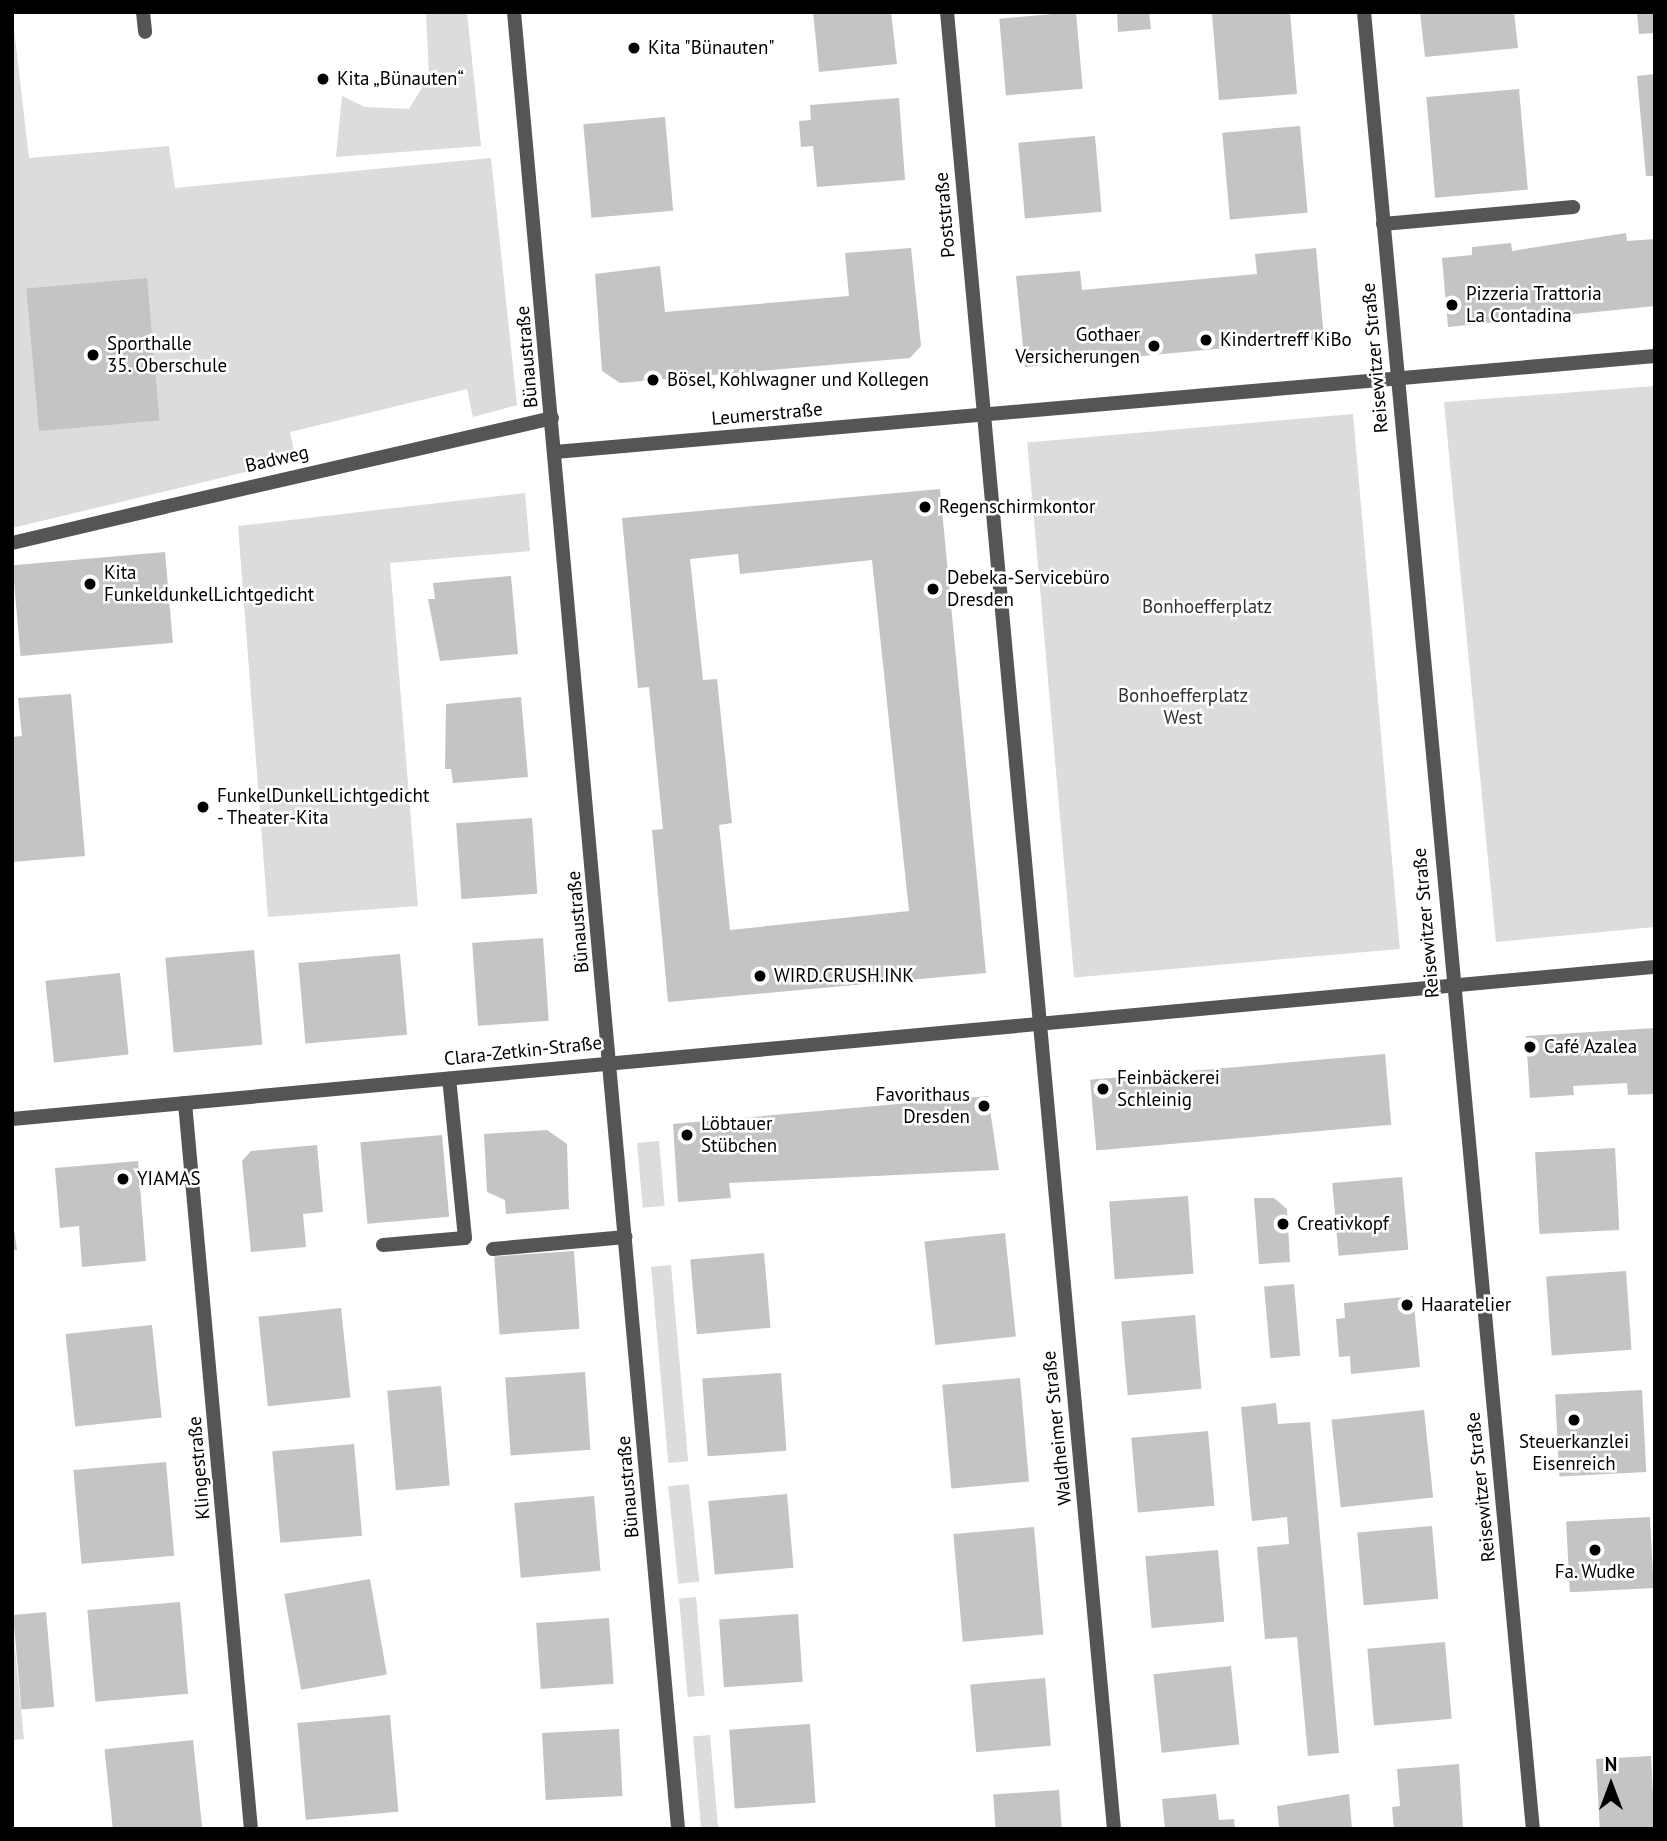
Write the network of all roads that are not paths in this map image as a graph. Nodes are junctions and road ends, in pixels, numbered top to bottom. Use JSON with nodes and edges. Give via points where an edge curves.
{"nodes":[{"id":1,"x":143,"y":12,"type":"edge"},
{"id":2,"x":514,"y":12,"type":"edge"},
{"id":3,"x":947,"y":12,"type":"edge"},
{"id":4,"x":1364,"y":12,"type":"edge"},
{"id":5,"x":145,"y":32,"type":"dead end"},
{"id":6,"x":1573,"y":207,"type":"dead end"},
{"id":7,"x":1382,"y":224,"type":"junction"},
{"id":8,"x":1655,"y":356,"type":"edge"},
{"id":9,"x":1396,"y":378,"type":"junction"},
{"id":10,"x":981,"y":415,"type":"junction"},
{"id":11,"x":552,"y":418,"type":"junction"},
{"id":12,"x":555,"y":452,"type":"junction"},
{"id":13,"x":12,"y":543,"type":"edge"},
{"id":14,"x":1655,"y":967,"type":"edge"},
{"id":15,"x":1451,"y":986,"type":"junction"},
{"id":16,"x":1037,"y":1024,"type":"junction"},
{"id":17,"x":609,"y":1061,"type":"junction"},
{"id":18,"x":449,"y":1079,"type":"junction"},
{"id":19,"x":185,"y":1103,"type":"junction"},
{"id":20,"x":12,"y":1119,"type":"edge"},
{"id":21,"x":625,"y":1237,"type":"junction"},
{"id":22,"x":383,"y":1245,"type":"dead end"},
{"id":23,"x":493,"y":1248,"type":"dead end"},
{"id":24,"x":251,"y":1829,"type":"edge"},
{"id":25,"x":678,"y":1829,"type":"edge"},
{"id":26,"x":1114,"y":1829,"type":"edge"},
{"id":27,"x":1534,"y":1829,"type":"edge"}],
"edges":[{"from":1,"to":5,"type":"street"},
{"from":2,"to":11,"type":"street","name":"Bünaustraße"},
{"from":3,"to":10,"type":"street","name":"Poststraße"},
{"from":4,"to":7,"type":"street","name":"Reisewitzer Straße"},
{"from":6,"to":7,"type":"street"},
{"from":7,"to":9,"type":"street","name":"Reisewitzer Straße"},
{"from":8,"to":9,"type":"street"},
{"from":9,"to":10,"type":"street"},
{"from":9,"to":15,"type":"street","name":"Reisewitzer Straße"},
{"from":10,"to":12,"type":"street","name":"Leumerstraße"},
{"from":10,"to":16,"type":"street"},
{"from":11,"to":12,"type":"street","name":"Bünaustraße"},
{"from":11,"to":13,"type":"street","name":"Badweg"},
{"from":12,"to":17,"type":"street","name":"Bünaustraße"},
{"from":14,"to":15,"type":"street"},
{"from":15,"to":16,"type":"street"},
{"from":15,"to":27,"type":"street","name":"Reisewitzer Straße"},
{"from":16,"to":17,"type":"street","name":"Clara-Zetkin-Straße"},
{"from":16,"to":26,"type":"street","name":"Waldheimer Straße"},
{"from":17,"to":18,"type":"street","name":"Clara-Zetkin-Straße"},
{"from":17,"to":21,"type":"street","name":"Bünaustraße"},
{"from":18,"to":19,"type":"street","name":"Clara-Zetkin-Straße"},
{"from":18,"to":22,"type":"street","via":[[465,1238]]},
{"from":19,"to":20,"type":"street","name":"Clara-Zetkin-Straße"},
{"from":19,"to":24,"type":"street","name":"Klingestraße"},
{"from":21,"to":23,"type":"street"},
{"from":21,"to":25,"type":"street","name":"Bünaustraße"}]}
